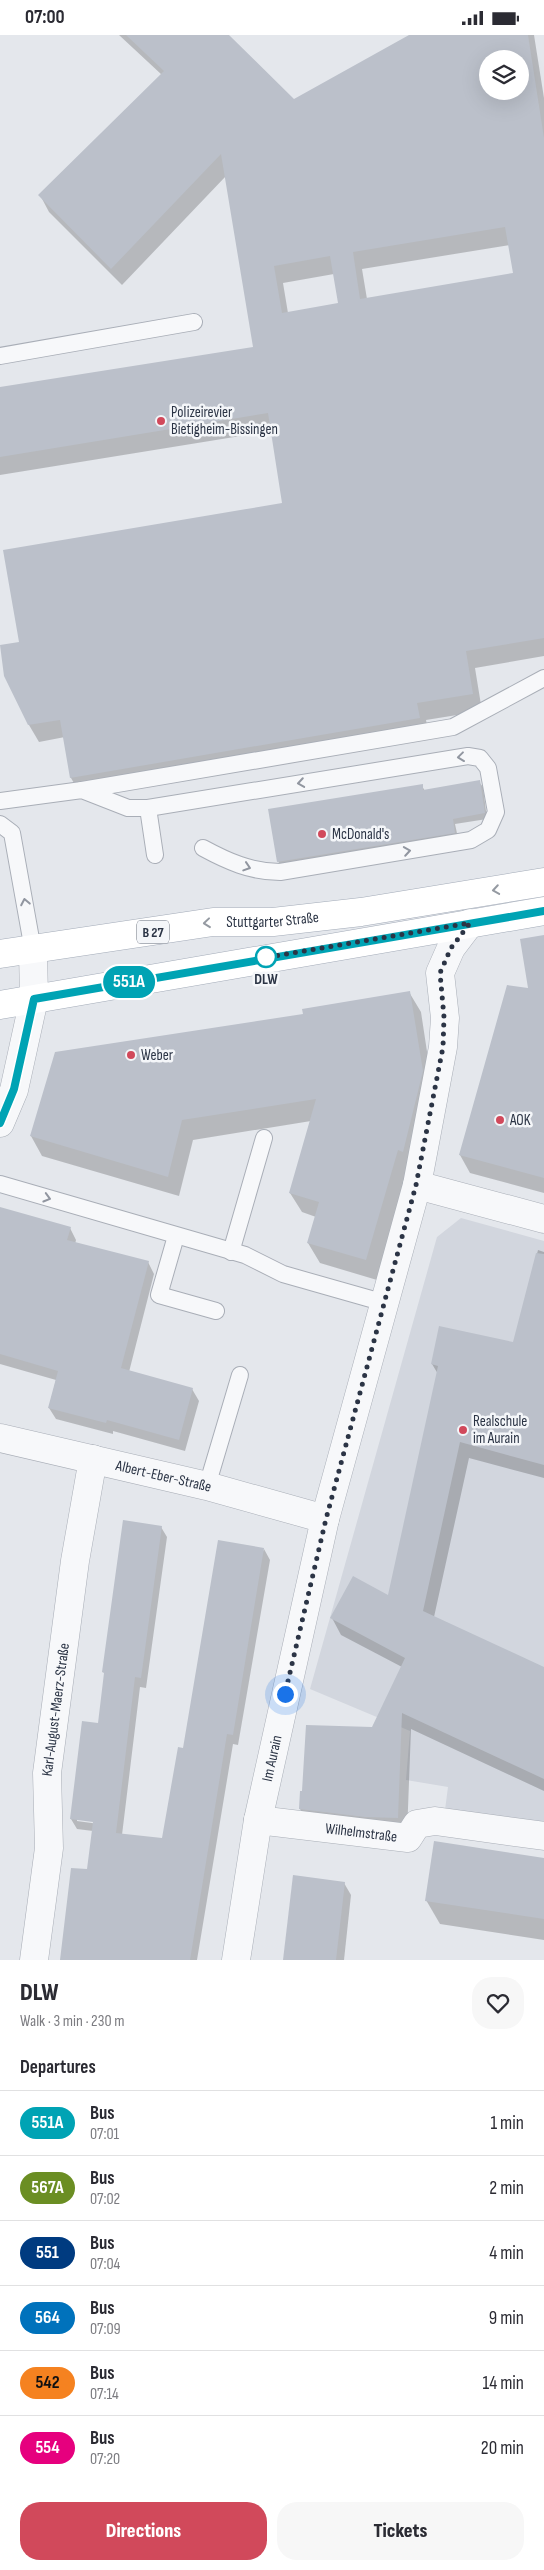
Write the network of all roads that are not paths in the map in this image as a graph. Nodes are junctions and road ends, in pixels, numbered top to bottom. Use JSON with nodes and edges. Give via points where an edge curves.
{"nodes":[{"id":1,"x":194,"y":322,"type":"dead end"},
{"id":2,"x":0,"y":356,"type":"edge"},
{"id":3,"x":544,"y":678,"type":"edge"},
{"id":4,"x":82,"y":790,"type":"junction"},
{"id":5,"x":0,"y":801,"type":"edge"},
{"id":6,"x":148,"y":809,"type":"junction"},
{"id":7,"x":0,"y":824,"type":"edge"},
{"id":8,"x":203,"y":848,"type":"dead end"},
{"id":9,"x":155,"y":855,"type":"dead end"},
{"id":10,"x":544,"y":882,"type":"edge"},
{"id":11,"x":544,"y":911,"type":"edge"},
{"id":12,"x":470,"y":923,"type":"junction"},
{"id":13,"x":33,"y":950,"type":"junction"},
{"id":14,"x":0,"y":954,"type":"edge"},
{"id":15,"x":34,"y":999,"type":"junction"},
{"id":16,"x":0,"y":1005,"type":"edge"},
{"id":17,"x":0,"y":1123,"type":"edge"},
{"id":18,"x":264,"y":1138,"type":"dead end"},
{"id":19,"x":0,"y":1184,"type":"edge"},
{"id":20,"x":416,"y":1185,"type":"junction"},
{"id":21,"x":544,"y":1219,"type":"edge"},
{"id":22,"x":182,"y":1237,"type":"junction"},
{"id":23,"x":232,"y":1252,"type":"junction"},
{"id":24,"x":385,"y":1303,"type":"junction"},
{"id":25,"x":216,"y":1311,"type":"dead end"},
{"id":26,"x":240,"y":1375,"type":"dead end"},
{"id":27,"x":0,"y":1438,"type":"edge"},
{"id":28,"x":93,"y":1459,"type":"junction"},
{"id":29,"x":207,"y":1485,"type":"junction"},
{"id":30,"x":326,"y":1519,"type":"junction"},
{"id":31,"x":258,"y":1820,"type":"junction"},
{"id":32,"x":544,"y":1836,"type":"edge"},
{"id":33,"x":34,"y":1960,"type":"edge"},
{"id":34,"x":236,"y":1960,"type":"edge"}],
"edges":[{"from":1,"to":2,"type":"lane"},
{"from":3,"to":4,"type":"lane","via":[[453,727]]},
{"from":4,"to":5,"type":"lane"},
{"from":4,"to":6,"type":"lane","via":[[128,809]]},
{"from":8,"to":6,"type":"lane","one_way":true,"via":[[250,869],[280,872],[471,840],[488,830],[496,813],[488,768],[480,758],[468,756]]},
{"from":6,"to":9,"type":"lane"},
{"from":13,"to":7,"type":"lane","one_way":true,"via":[[12,833]]},
{"from":10,"to":13,"type":"main road","name":"Stuttgarter Straße","number":"B 27","one_way":true,"via":[[361,912],[273,922],[206,923]]},
{"from":11,"to":12,"type":"main road"},
{"from":12,"to":15,"type":"main road"},
{"from":12,"to":20,"type":"street","name":"Im Aurain","via":[[451,948],[440,973],[443,1047]]},
{"from":13,"to":14,"type":"main road","name":"Stuttgarter Straße","number":"B 27"},
{"from":13,"to":15,"type":"street"},
{"from":15,"to":16,"type":"main road"},
{"from":15,"to":17,"type":"street","via":[[14,1089]]},
{"from":18,"to":23,"type":"lane"},
{"from":19,"to":22,"type":"lane","one_way":true},
{"from":20,"to":21,"type":"street"},
{"from":20,"to":24,"type":"street","name":"Im Aurain"},
{"from":22,"to":23,"type":"lane"},
{"from":22,"to":25,"type":"lane","via":[[159,1295]]},
{"from":23,"to":24,"type":"lane","via":[[283,1274]]},
{"from":24,"to":30,"type":"street","name":"Im Aurain"},
{"from":26,"to":29,"type":"lane"},
{"from":27,"to":28,"type":"street","name":"Albert-Eber-Straße"},
{"from":28,"to":29,"type":"street","name":"Albert-Eber-Straße"},
{"from":28,"to":33,"type":"street","name":"Karl-August-Maerz-Straße","via":[[81,1521],[47,1773],[49,1848]]},
{"from":29,"to":30,"type":"street","name":"Albert-Eber-Straße"},
{"from":30,"to":31,"type":"street","name":"Im Aurain"},
{"from":31,"to":32,"type":"street","name":"Wilhelmstraße","via":[[408,1838],[417,1824],[435,1821]]},
{"from":31,"to":34,"type":"street","name":"Im Aurain"}]}
